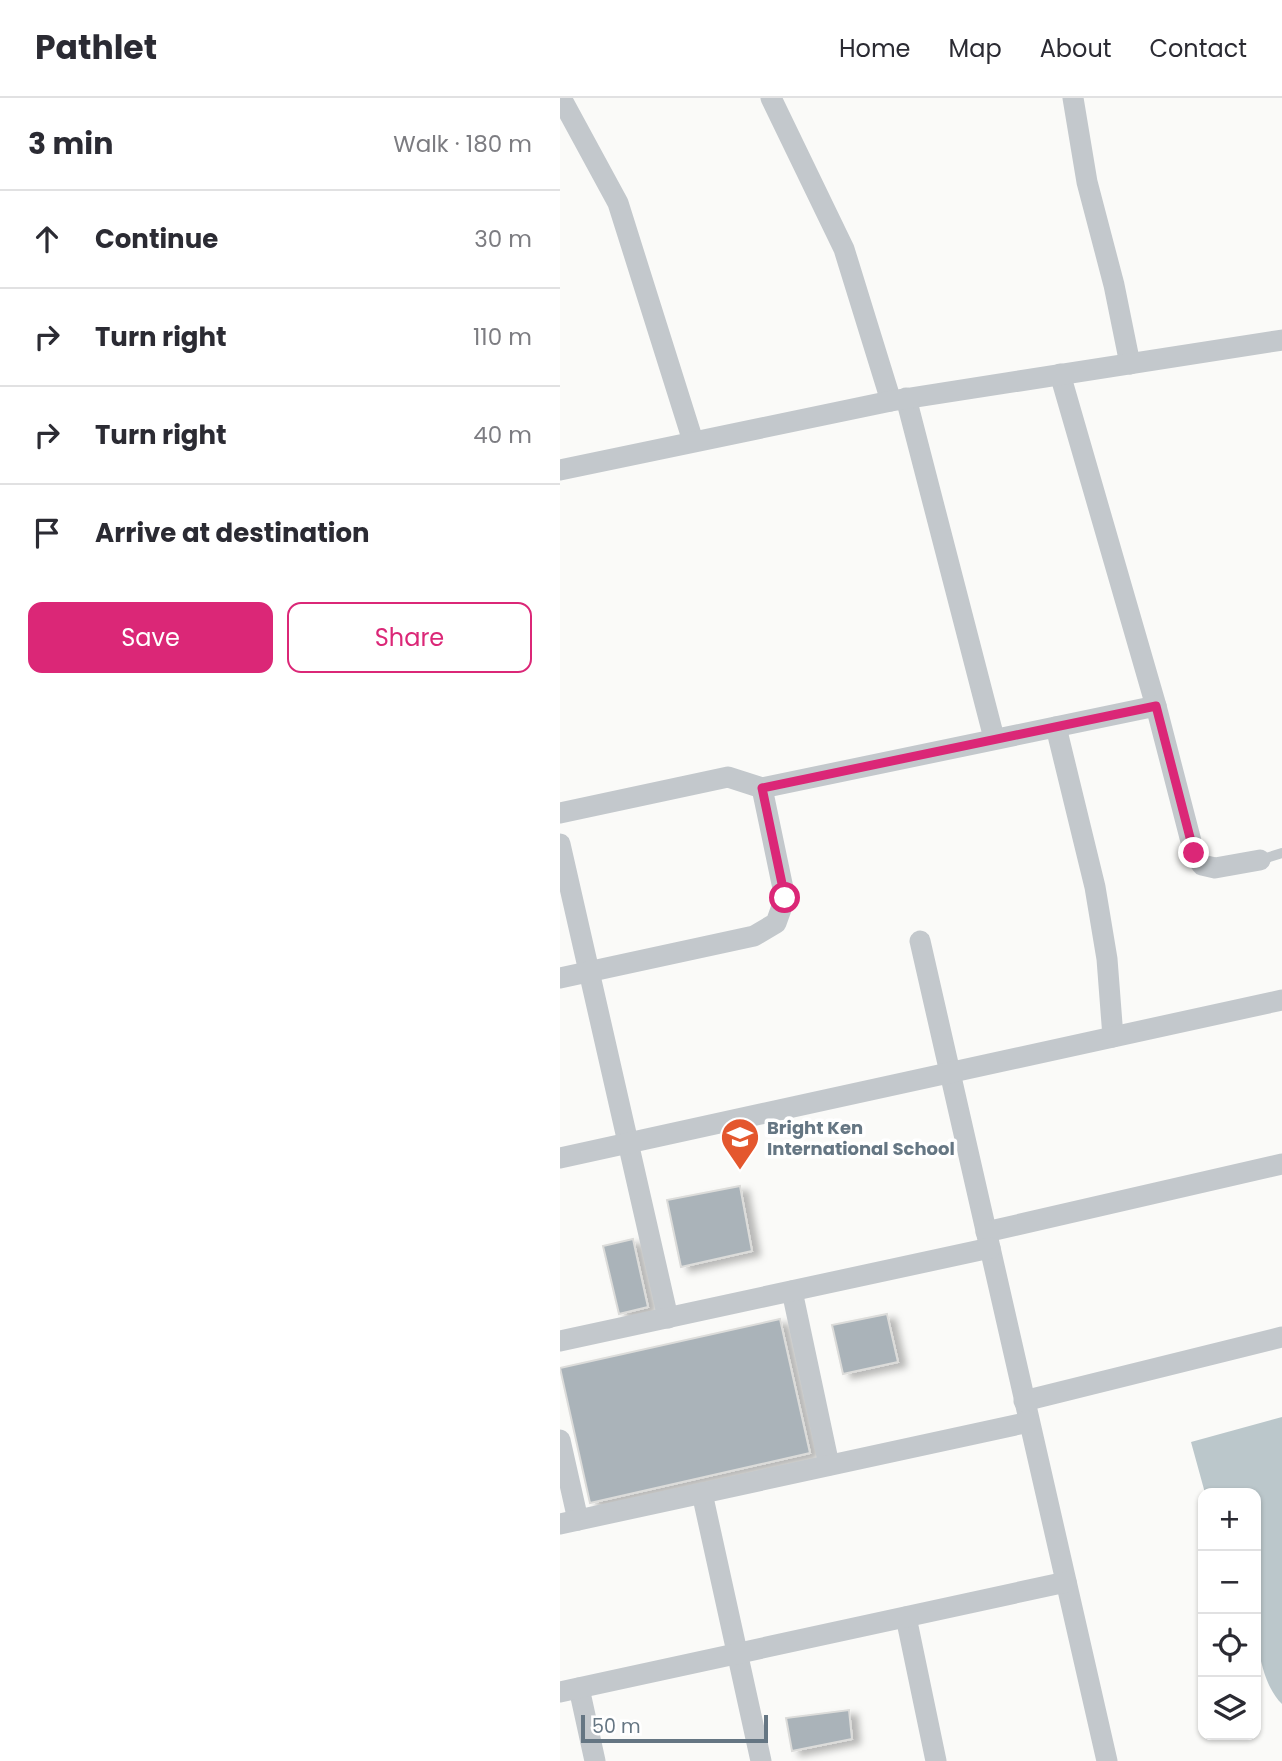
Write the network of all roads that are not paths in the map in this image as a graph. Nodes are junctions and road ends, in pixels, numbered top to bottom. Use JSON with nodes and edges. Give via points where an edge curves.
{"nodes":[{"id":1,"x":561,"y":98,"type":"edge"},
{"id":2,"x":772,"y":98,"type":"edge"},
{"id":3,"x":1073,"y":98,"type":"edge"},
{"id":4,"x":1282,"y":340,"type":"edge"},
{"id":5,"x":1129,"y":364,"type":"junction"},
{"id":6,"x":1060,"y":374,"type":"junction"},
{"id":7,"x":899,"y":400,"type":"junction"},
{"id":8,"x":693,"y":441,"type":"junction"},
{"id":9,"x":560,"y":470,"type":"edge"},
{"id":10,"x":1156,"y":706,"type":"junction"},
{"id":11,"x":1056,"y":727,"type":"junction"},
{"id":12,"x":994,"y":738,"type":"junction"},
{"id":13,"x":762,"y":788,"type":"junction"},
{"id":14,"x":560,"y":813,"type":"edge"},
{"id":15,"x":560,"y":844,"type":"edge"},
{"id":16,"x":1282,"y":853,"type":"edge"},
{"id":17,"x":1259,"y":860,"type":"joint"},
{"id":18,"x":919,"y":941,"type":"dead end"},
{"id":19,"x":589,"y":972,"type":"junction"},
{"id":20,"x":560,"y":978,"type":"edge"},
{"id":21,"x":1282,"y":1000,"type":"edge"},
{"id":22,"x":1113,"y":1037,"type":"junction"},
{"id":23,"x":950,"y":1073,"type":"junction"},
{"id":24,"x":628,"y":1143,"type":"junction"},
{"id":25,"x":560,"y":1158,"type":"edge"},
{"id":26,"x":1282,"y":1164,"type":"edge"},
{"id":27,"x":988,"y":1240,"type":"junction"},
{"id":28,"x":792,"y":1290,"type":"junction"},
{"id":29,"x":668,"y":1318,"type":"junction"},
{"id":30,"x":1282,"y":1337,"type":"edge"},
{"id":31,"x":560,"y":1341,"type":"edge"},
{"id":32,"x":1024,"y":1401,"type":"junction"},
{"id":33,"x":1029,"y":1422,"type":"junction"},
{"id":34,"x":560,"y":1440,"type":"edge"},
{"id":35,"x":829,"y":1465,"type":"junction"},
{"id":36,"x":702,"y":1493,"type":"junction"},
{"id":37,"x":569,"y":1522,"type":"edge"},
{"id":38,"x":1066,"y":1582,"type":"junction"},
{"id":39,"x":906,"y":1617,"type":"junction"},
{"id":40,"x":737,"y":1654,"type":"junction"},
{"id":41,"x":570,"y":1690,"type":"edge"},
{"id":42,"x":595,"y":1761,"type":"edge"},
{"id":43,"x":761,"y":1761,"type":"edge"},
{"id":44,"x":936,"y":1761,"type":"edge"},
{"id":45,"x":1107,"y":1761,"type":"edge"}],
"edges":[{"from":1,"to":8,"type":"street","via":[[618,203]]},
{"from":2,"to":7,"type":"street","via":[[844,249]]},
{"from":3,"to":5,"type":"street","via":[[1087,182]]},
{"from":4,"to":5,"type":"street"},
{"from":5,"to":6,"type":"street"},
{"from":6,"to":7,"type":"street"},
{"from":6,"to":10,"type":"street"},
{"from":7,"to":8,"type":"street"},
{"from":7,"to":12,"type":"street"},
{"from":8,"to":9,"type":"street"},
{"from":10,"to":11,"type":"street"},
{"from":10,"to":17,"type":"street","via":[[1202,866]]},
{"from":11,"to":12,"type":"street"},
{"from":11,"to":22,"type":"street","via":[[1095,887]]},
{"from":12,"to":13,"type":"street"},
{"from":13,"to":14,"type":"street","via":[[728,777]]},
{"from":13,"to":19,"type":"street","via":[[785,898],[776,923],[754,936]]},
{"from":15,"to":19,"type":"street"},
{"from":16,"to":17,"type":"lane"},
{"from":18,"to":23,"type":"street"},
{"from":19,"to":20,"type":"street"},
{"from":19,"to":24,"type":"street"},
{"from":21,"to":22,"type":"street"},
{"from":22,"to":23,"type":"street"},
{"from":23,"to":24,"type":"street"},
{"from":23,"to":27,"type":"street"},
{"from":24,"to":25,"type":"street"},
{"from":24,"to":29,"type":"street"},
{"from":26,"to":27,"type":"street"},
{"from":27,"to":28,"type":"street"},
{"from":27,"to":32,"type":"street"},
{"from":28,"to":29,"type":"street"},
{"from":28,"to":35,"type":"street"},
{"from":29,"to":31,"type":"street"},
{"from":30,"to":32,"type":"street"},
{"from":32,"to":33,"type":"street"},
{"from":33,"to":35,"type":"street"},
{"from":33,"to":38,"type":"street"},
{"from":34,"to":37,"type":"street"},
{"from":35,"to":36,"type":"street"},
{"from":36,"to":37,"type":"street"},
{"from":36,"to":40,"type":"street"},
{"from":38,"to":39,"type":"street"},
{"from":38,"to":45,"type":"street"},
{"from":39,"to":40,"type":"street"},
{"from":39,"to":44,"type":"street"},
{"from":40,"to":41,"type":"street"},
{"from":40,"to":43,"type":"street"},
{"from":41,"to":42,"type":"street"}]}
